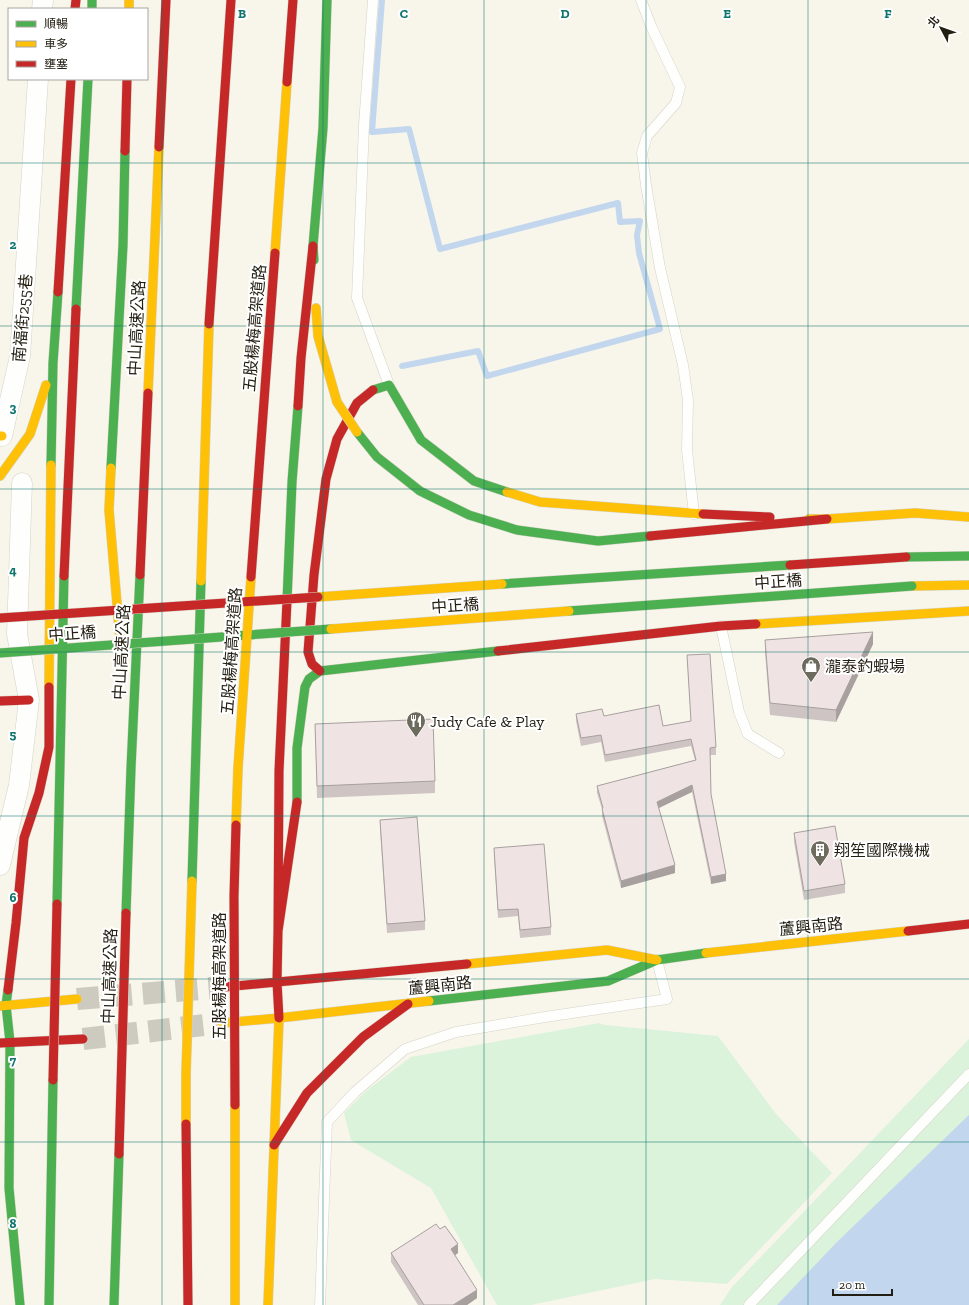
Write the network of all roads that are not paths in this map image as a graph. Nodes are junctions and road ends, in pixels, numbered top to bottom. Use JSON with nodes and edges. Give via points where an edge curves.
{"nodes":[{"id":1,"x":166,"y":0,"type":"edge"},
{"id":2,"x":231,"y":0,"type":"edge"},
{"id":3,"x":293,"y":0,"type":"edge"},
{"id":4,"x":327,"y":0,"type":"edge"},
{"id":5,"x":373,"y":0,"type":"edge"},
{"id":6,"x":641,"y":0,"type":"edge"},
{"id":7,"x":38,"y":80,"type":"edge"},
{"id":8,"x":71,"y":80,"type":"edge"},
{"id":9,"x":88,"y":80,"type":"edge"},
{"id":10,"x":127,"y":80,"type":"edge"},
{"id":11,"x":313,"y":246,"type":"junction"},
{"id":12,"x":53,"y":363,"type":"junction"},
{"id":13,"x":389,"y":385,"type":"junction"},
{"id":14,"x":1,"y":436,"type":"edge"},
{"id":15,"x":0,"y":476,"type":"edge"},
{"id":16,"x":22,"y":483,"type":"dead end"},
{"id":17,"x":694,"y":514,"type":"junction"},
{"id":18,"x":969,"y":517,"type":"edge"},
{"id":19,"x":827,"y":519,"type":"junction"},
{"id":20,"x":969,"y":556,"type":"edge"},
{"id":21,"x":969,"y":585,"type":"edge"},
{"id":22,"x":969,"y":611,"type":"edge"},
{"id":23,"x":0,"y":618,"type":"edge"},
{"id":24,"x":721,"y":626,"type":"junction"},
{"id":25,"x":0,"y":653,"type":"edge"},
{"id":26,"x":320,"y":671,"type":"junction"},
{"id":27,"x":123,"y":674,"type":"dead end"},
{"id":28,"x":125,"y":698,"type":"dead end"},
{"id":29,"x":29,"y":700,"type":"junction"},
{"id":30,"x":0,"y":701,"type":"edge"},
{"id":31,"x":779,"y":753,"type":"dead end"},
{"id":32,"x":131,"y":768,"type":"junction"},
{"id":33,"x":0,"y":865,"type":"edge"},
{"id":34,"x":969,"y":924,"type":"edge"},
{"id":35,"x":278,"y":931,"type":"junction"},
{"id":36,"x":657,"y":960,"type":"junction"},
{"id":37,"x":277,"y":982,"type":"junction"},
{"id":38,"x":225,"y":987,"type":"tunnel mouth"},
{"id":39,"x":77,"y":999,"type":"tunnel mouth"},
{"id":40,"x":408,"y":1004,"type":"junction"},
{"id":41,"x":3,"y":1006,"type":"edge"},
{"id":42,"x":279,"y":1018,"type":"junction"},
{"id":43,"x":222,"y":1023,"type":"tunnel mouth"},
{"id":44,"x":83,"y":1039,"type":"tunnel mouth"},
{"id":45,"x":10,"y":1042,"type":"junction"},
{"id":46,"x":0,"y":1043,"type":"edge"},
{"id":47,"x":969,"y":1074,"type":"edge"},
{"id":48,"x":274,"y":1146,"type":"junction"},
{"id":49,"x":0,"y":1160,"type":"edge"},
{"id":50,"x":9,"y":1188,"type":"junction"},
{"id":51,"x":20,"y":1305,"type":"edge"},
{"id":52,"x":49,"y":1305,"type":"edge"},
{"id":53,"x":114,"y":1305,"type":"edge"},
{"id":54,"x":188,"y":1305,"type":"edge"},
{"id":55,"x":235,"y":1305,"type":"edge"},
{"id":56,"x":268,"y":1305,"type":"edge"},
{"id":57,"x":320,"y":1305,"type":"edge"},
{"id":58,"x":749,"y":1305,"type":"edge"}],
"edges":[{"from":1,"to":32,"type":"main road","name":"中山高速公路"},
{"from":2,"to":54,"type":"main road","via":[[208,337],[186,1074]]},
{"from":3,"to":55,"type":"main road","name":"五股楊梅高架道路","bridge":true,"via":[[238,768],[234,904]]},
{"from":4,"to":11,"type":"main road","via":[[323,128]]},
{"from":5,"to":13,"type":"lane","via":[[356,298]]},
{"from":6,"to":17,"type":"lane","via":[[680,87],[676,103],[647,136],[642,152],[660,268],[683,365],[688,400],[687,450]]},
{"from":7,"to":14,"type":"street","name":"南福街255巷","via":[[20,356]]},
{"from":8,"to":12,"type":"main road"},
{"from":9,"to":52,"type":"main road","bridge":true,"via":[[64,552]]},
{"from":10,"to":27,"type":"main road","via":[[123,245],[110,510]]},
{"from":11,"to":19,"type":"main road","bridge":true,"via":[[318,336],[337,402],[378,457],[420,491],[469,514],[517,530],[598,541]]},
{"from":11,"to":35,"type":"main road","via":[[301,358],[292,482],[279,771]]},
{"from":12,"to":15,"type":"main road","via":[[30,434]]},
{"from":12,"to":41,"type":"main road","via":[[48,747],[39,793],[24,838],[16,923]]},
{"from":13,"to":17,"type":"main road","via":[[421,440],[474,481],[540,502]]},
{"from":13,"to":26,"type":"main road","via":[[371,390],[357,403],[337,439],[326,479],[308,652],[312,664]]},
{"from":16,"to":29,"type":"street","via":[[17,634]]},
{"from":17,"to":19,"type":"main road"},
{"from":18,"to":19,"type":"main road","via":[[915,513]]},
{"from":20,"to":23,"type":"main road","name":"中正橋","bridge":true,"via":[[906,557]]},
{"from":21,"to":25,"type":"main road","name":"中正橋","bridge":true,"via":[[912,586]]},
{"from":22,"to":24,"type":"main road"},
{"from":24,"to":26,"type":"main road"},
{"from":24,"to":31,"type":"lane","via":[[739,712],[748,734]]},
{"from":26,"to":35,"type":"main road","via":[[309,679],[305,687],[297,748],[297,804]]},
{"from":28,"to":32,"type":"main road"},
{"from":29,"to":30,"type":"main road"},
{"from":29,"to":33,"type":"street","via":[[19,785]]},
{"from":32,"to":53,"type":"main road","name":"中山高速公路"},
{"from":34,"to":36,"type":"main road","name":"蘆興南路"},
{"from":35,"to":37,"type":"main road"},
{"from":36,"to":37,"type":"main road","name":"蘆興南路","via":[[606,950]]},
{"from":36,"to":40,"type":"main road","name":"蘆興南路","via":[[608,981]]},
{"from":36,"to":57,"type":"lane","via":[[667,999],[456,1032],[405,1049],[355,1092],[327,1122]]},
{"from":37,"to":38,"type":"main road","name":"蘆興南路"},
{"from":37,"to":42,"type":"main road"},
{"from":39,"to":41,"type":"main road"},
{"from":40,"to":42,"type":"main road","name":"蘆興南路"},
{"from":40,"to":48,"type":"main road","via":[[363,1036],[307,1093]]},
{"from":41,"to":45,"type":"main road"},
{"from":42,"to":43,"type":"main road","name":"蘆興南路"},
{"from":42,"to":48,"type":"main road"},
{"from":44,"to":45,"type":"main road"},
{"from":45,"to":46,"type":"main road"},
{"from":45,"to":50,"type":"main road"},
{"from":47,"to":58,"type":"lane"},
{"from":48,"to":56,"type":"main road"},
{"from":49,"to":50,"type":"main road"},
{"from":50,"to":51,"type":"main road"}]}
